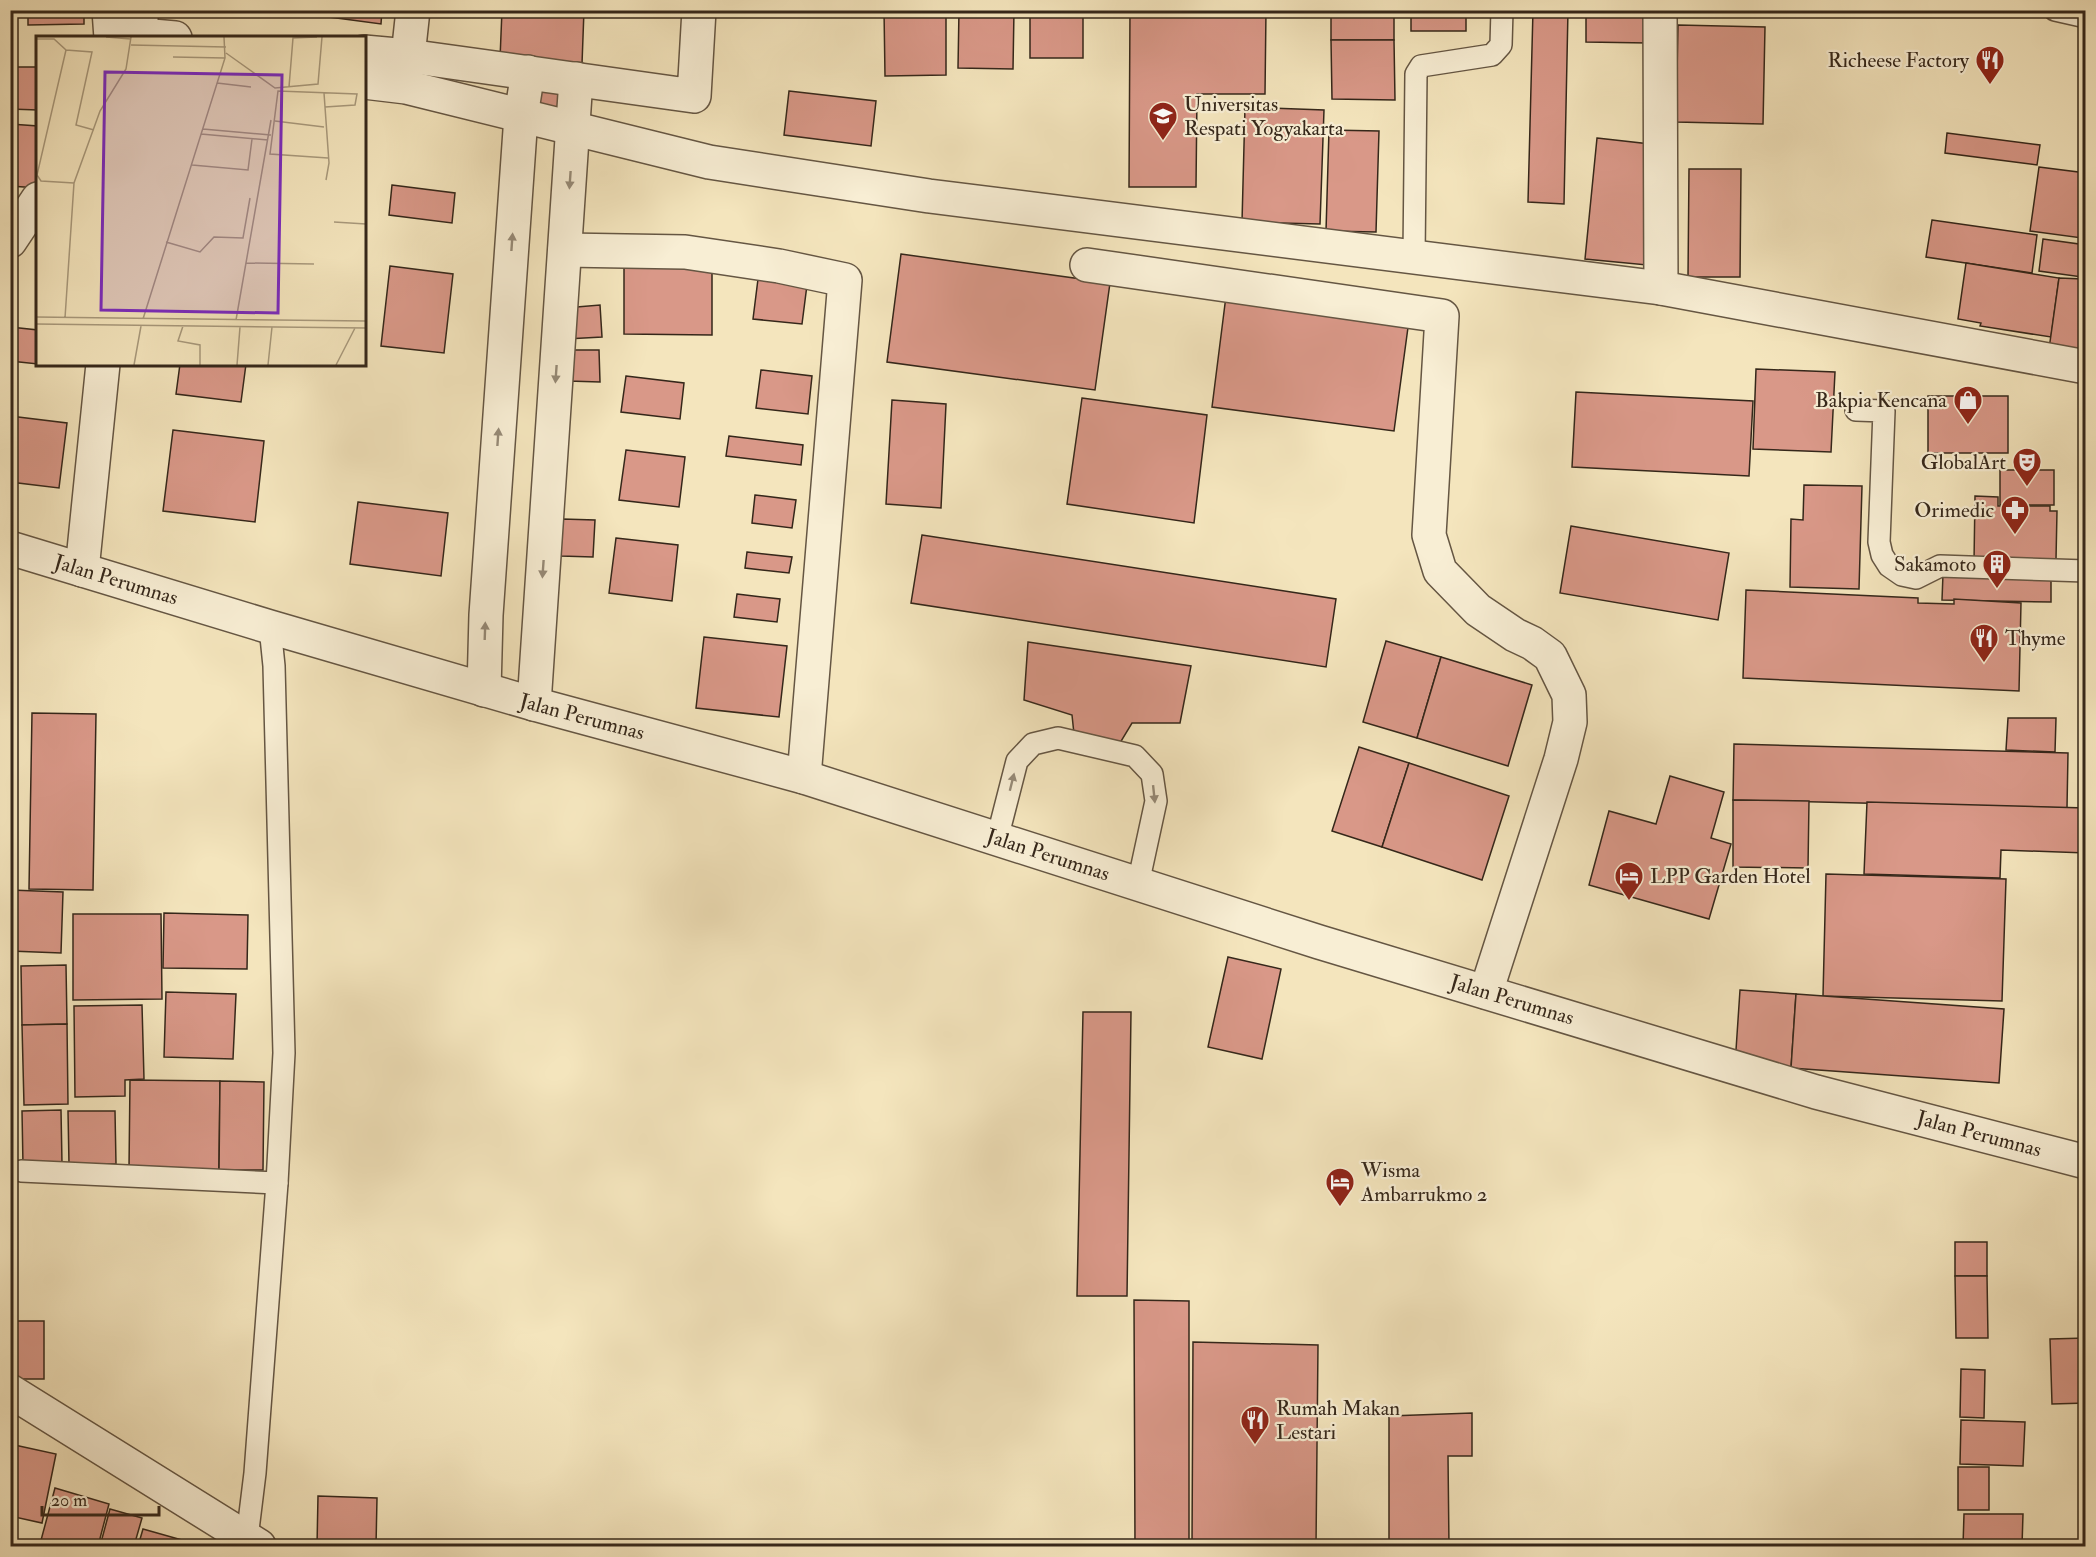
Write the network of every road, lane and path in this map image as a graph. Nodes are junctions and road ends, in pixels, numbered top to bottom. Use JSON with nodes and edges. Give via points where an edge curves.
{"nodes":[{"id":1,"x":109,"y":10,"type":"edge"},
{"id":2,"x":141,"y":10,"type":"edge"},
{"id":3,"x":413,"y":10,"type":"edge"},
{"id":4,"x":699,"y":10,"type":"edge"},
{"id":5,"x":1502,"y":10,"type":"edge"},
{"id":6,"x":1660,"y":10,"type":"edge"},
{"id":7,"x":2055,"y":10,"type":"edge"},
{"id":8,"x":2085,"y":17,"type":"edge"},
{"id":9,"x":111,"y":36,"type":"edge"},
{"id":10,"x":152,"y":36,"type":"edge"},
{"id":11,"x":366,"y":52,"type":"edge"},
{"id":12,"x":408,"y":56,"type":"junction"},
{"id":13,"x":528,"y":72,"type":"junction"},
{"id":14,"x":576,"y":79,"type":"junction"},
{"id":15,"x":366,"y":82,"type":"edge"},
{"id":16,"x":521,"y":116,"type":"junction"},
{"id":17,"x":574,"y":129,"type":"junction"},
{"id":18,"x":36,"y":202,"type":"edge"},
{"id":19,"x":10,"y":241,"type":"edge"},
{"id":20,"x":565,"y":250,"type":"junction"},
{"id":21,"x":1414,"y":256,"type":"junction"},
{"id":22,"x":1087,"y":265,"type":"dead end"},
{"id":23,"x":1660,"y":288,"type":"junction"},
{"id":24,"x":103,"y":366,"type":"edge"},
{"id":25,"x":2085,"y":367,"type":"edge"},
{"id":26,"x":1856,"y":410,"type":"dead end"},
{"id":27,"x":10,"y":548,"type":"edge"},
{"id":28,"x":82,"y":570,"type":"junction"},
{"id":29,"x":2085,"y":571,"type":"edge"},
{"id":30,"x":270,"y":627,"type":"junction"},
{"id":31,"x":484,"y":690,"type":"junction"},
{"id":32,"x":534,"y":704,"type":"junction"},
{"id":33,"x":804,"y":777,"type":"junction"},
{"id":34,"x":997,"y":839,"type":"junction"},
{"id":35,"x":1138,"y":884,"type":"junction"},
{"id":36,"x":1486,"y":993,"type":"junction"},
{"id":37,"x":2085,"y":1162,"type":"edge"},
{"id":38,"x":21,"y":1171,"type":"dead end"},
{"id":39,"x":277,"y":1183,"type":"junction"},
{"id":40,"x":10,"y":1391,"type":"edge"},
{"id":41,"x":253,"y":1542,"type":"edge"}],
"edges":[{"from":1,"to":9,"type":"street"},
{"from":2,"to":10,"type":"street","via":[[141,35]]},
{"from":3,"to":12,"type":"street"},
{"from":4,"to":14,"type":"street","via":[[694,96]]},
{"from":5,"to":21,"type":"lane","via":[[1501,45],[1492,55],[1421,66],[1416,74]]},
{"from":6,"to":23,"type":"street"},
{"from":7,"to":8,"type":"lane"},
{"from":11,"to":12,"type":"street"},
{"from":12,"to":13,"type":"street"},
{"from":13,"to":14,"type":"street"},
{"from":13,"to":16,"type":"street"},
{"from":14,"to":17,"type":"street"},
{"from":15,"to":16,"type":"street","via":[[406,87]]},
{"from":16,"to":17,"type":"street"},
{"from":31,"to":16,"type":"street","one_way":true,"via":[[486,603]]},
{"from":17,"to":20,"type":"street","one_way":true},
{"from":17,"to":21,"type":"street","via":[[709,162],[929,196]]},
{"from":18,"to":19,"type":"street"},
{"from":20,"to":32,"type":"street","one_way":true},
{"from":20,"to":33,"type":"street","via":[[685,252],[845,280]]},
{"from":21,"to":23,"type":"street"},
{"from":22,"to":36,"type":"street","via":[[1442,316],[1429,535],[1440,571],[1478,610],[1550,656],[1569,695],[1570,722],[1561,759]]},
{"from":23,"to":25,"type":"street"},
{"from":24,"to":28,"type":"street"},
{"from":26,"to":29,"type":"lane","via":[[1884,411],[1879,542],[1889,566],[1916,578],[1940,566]]},
{"from":27,"to":28,"type":"street","name":"Jalan Perumnas"},
{"from":28,"to":30,"type":"street","name":"Jalan Perumnas"},
{"from":30,"to":31,"type":"street","name":"Jalan Perumnas"},
{"from":30,"to":39,"type":"lane","via":[[284,1053]]},
{"from":31,"to":32,"type":"street","name":"Jalan Perumnas"},
{"from":32,"to":33,"type":"street","name":"Jalan Perumnas"},
{"from":33,"to":34,"type":"street","name":"Jalan Perumnas"},
{"from":34,"to":35,"type":"street","name":"Jalan Perumnas"},
{"from":34,"to":35,"type":"lane","one_way":true,"via":[[1017,761],[1033,744],[1058,738],[1135,756],[1152,774],[1156,801]]},
{"from":35,"to":36,"type":"street","name":"Jalan Perumnas"},
{"from":36,"to":37,"type":"street","name":"Jalan Perumnas","via":[[1816,1092]]},
{"from":38,"to":39,"type":"lane"},
{"from":39,"to":41,"type":"lane"},
{"from":40,"to":41,"type":"street"}]}
